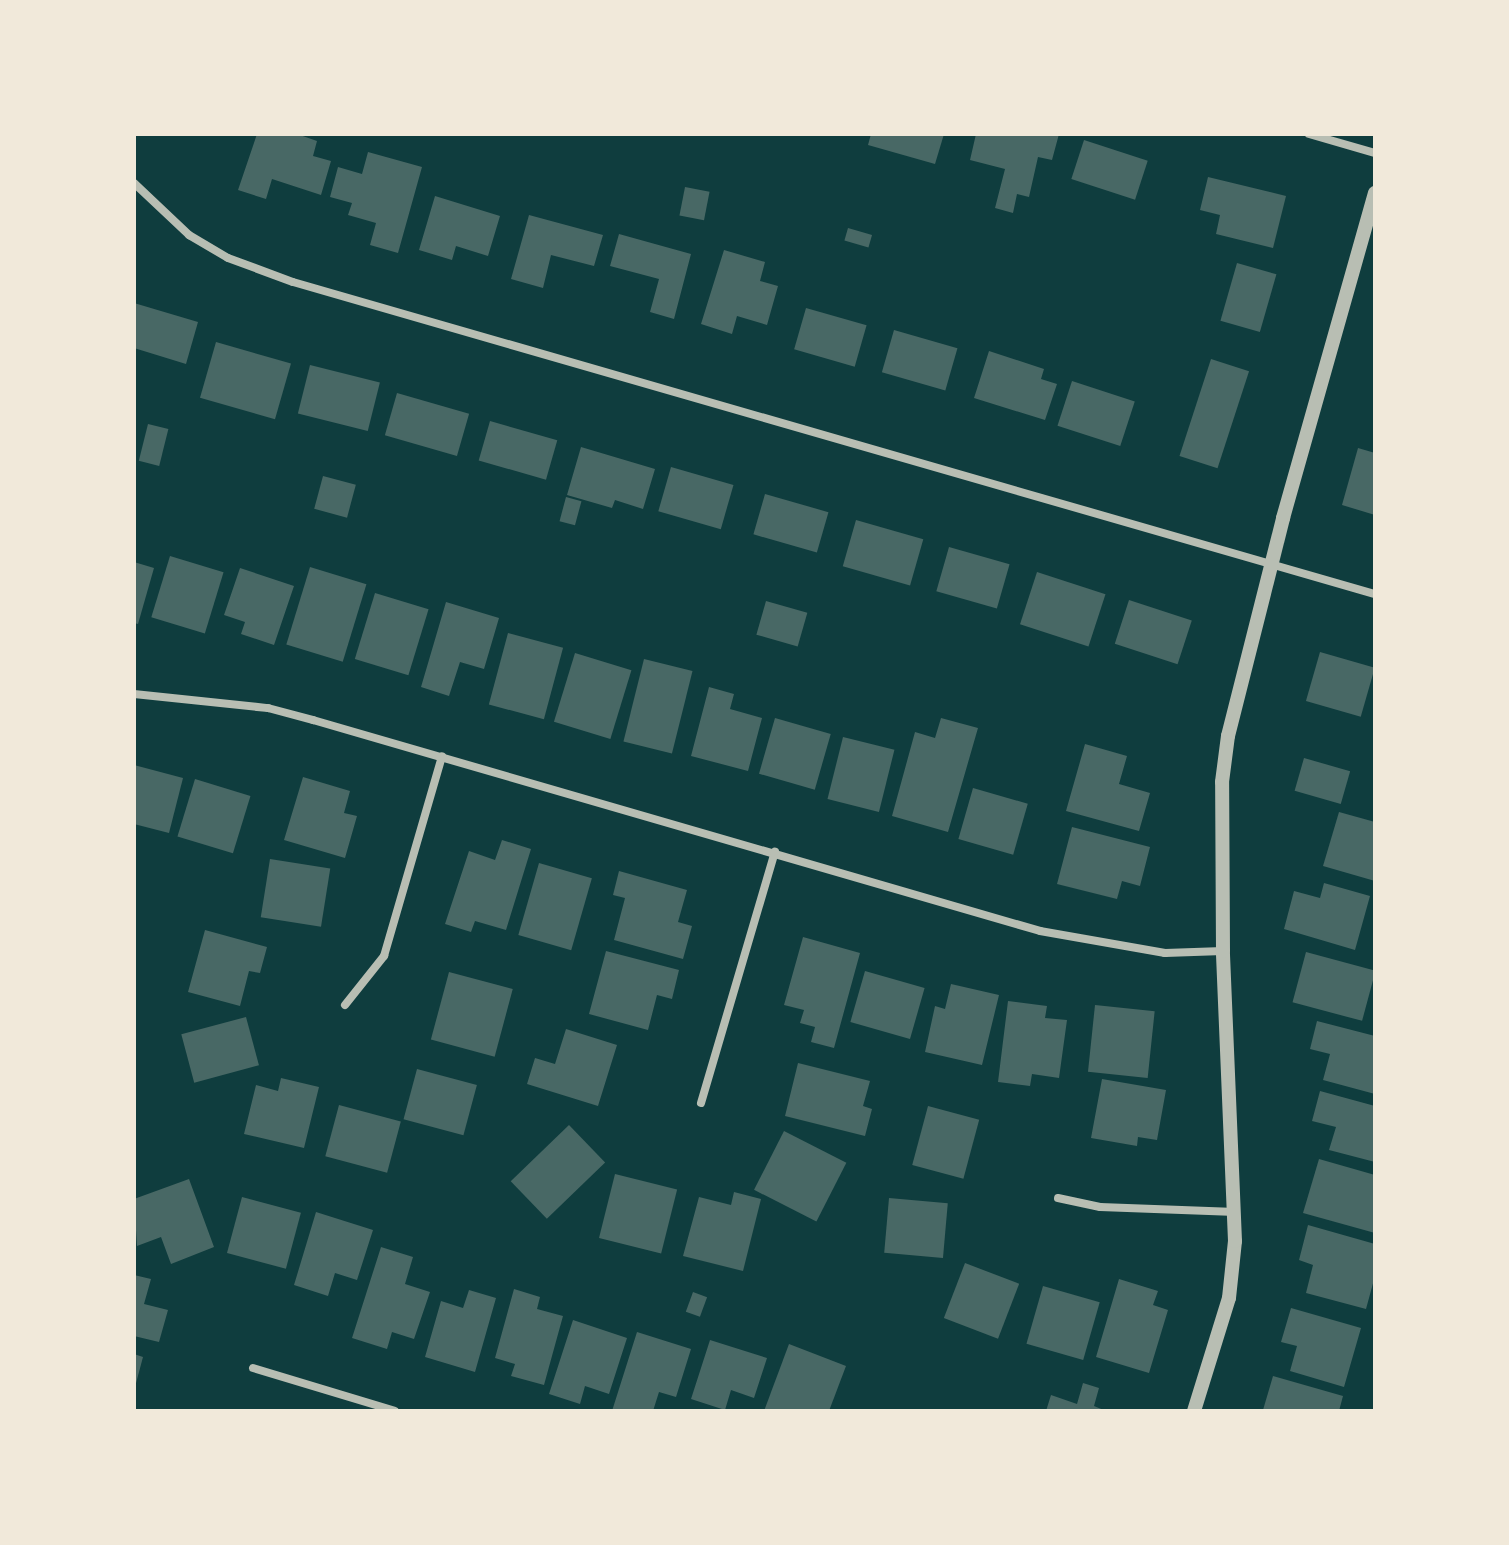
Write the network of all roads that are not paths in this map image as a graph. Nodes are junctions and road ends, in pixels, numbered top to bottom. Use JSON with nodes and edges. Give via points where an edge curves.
{"nodes":[{"id":1,"x":1309,"y":134,"type":"edge"},
{"id":2,"x":1375,"y":153,"type":"edge"},
{"id":3,"x":134,"y":183,"type":"edge"},
{"id":4,"x":1375,"y":193,"type":"edge"},
{"id":5,"x":1272,"y":566,"type":"junction"},
{"id":6,"x":1375,"y":594,"type":"edge"},
{"id":7,"x":134,"y":694,"type":"edge"},
{"id":8,"x":442,"y":756,"type":"junction"},
{"id":9,"x":775,"y":852,"type":"junction"},
{"id":10,"x":1223,"y":951,"type":"junction"},
{"id":11,"x":345,"y":1005,"type":"dead end"},
{"id":12,"x":701,"y":1103,"type":"dead end"},
{"id":13,"x":1058,"y":1198,"type":"dead end"},
{"id":14,"x":1236,"y":1212,"type":"junction"},
{"id":15,"x":253,"y":1368,"type":"dead end"},
{"id":16,"x":395,"y":1411,"type":"edge"},
{"id":17,"x":1194,"y":1411,"type":"edge"}],
"edges":[{"from":1,"to":2,"type":"street"},
{"from":3,"to":5,"type":"street","via":[[189,235],[228,258],[293,282]]},
{"from":4,"to":5,"type":"street"},
{"from":5,"to":6,"type":"street"},
{"from":5,"to":10,"type":"street","via":[[1234,701],[1222,782]]},
{"from":7,"to":8,"type":"street","via":[[268,708]]},
{"from":8,"to":9,"type":"street"},
{"from":8,"to":11,"type":"street","via":[[384,956]]},
{"from":9,"to":10,"type":"street","via":[[1085,942],[1165,953]]},
{"from":9,"to":12,"type":"street"},
{"from":10,"to":14,"type":"street"},
{"from":13,"to":14,"type":"street","via":[[1100,1207]]},
{"from":14,"to":17,"type":"street","via":[[1229,1298]]},
{"from":15,"to":16,"type":"street"}]}
